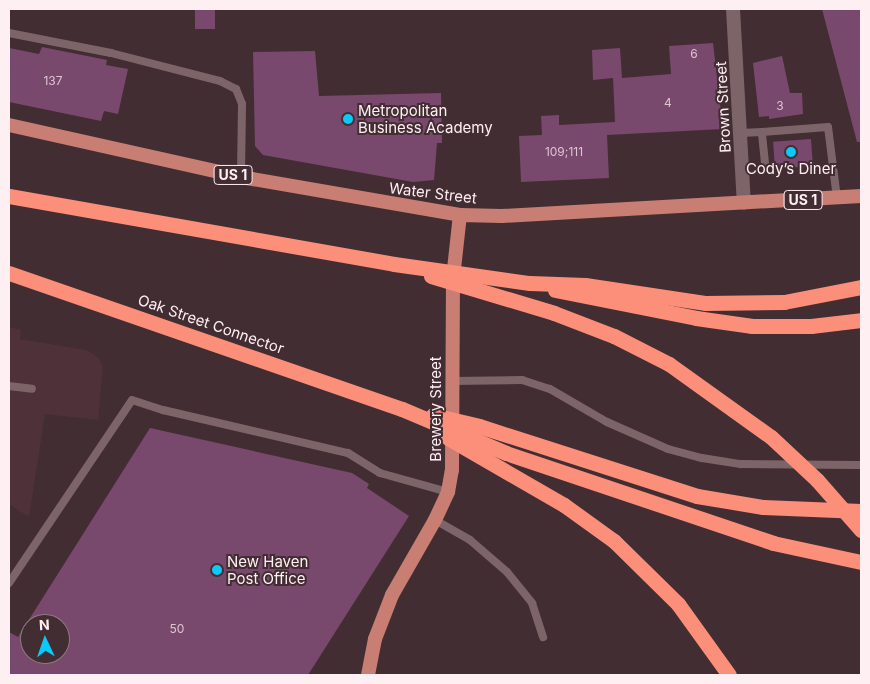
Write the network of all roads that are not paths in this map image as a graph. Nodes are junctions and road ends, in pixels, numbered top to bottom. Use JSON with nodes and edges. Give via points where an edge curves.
{"nodes":[{"id":1,"x":733,"y":9,"type":"edge"},
{"id":2,"x":9,"y":33,"type":"edge"},
{"id":3,"x":9,"y":125,"type":"edge"},
{"id":4,"x":762,"y":132,"type":"junction"},
{"id":5,"x":741,"y":133,"type":"junction"},
{"id":6,"x":765,"y":163,"type":"dead end"},
{"id":7,"x":242,"y":177,"type":"junction"},
{"id":8,"x":9,"y":196,"type":"edge"},
{"id":9,"x":861,"y":196,"type":"edge"},
{"id":10,"x":837,"y":198,"type":"junction"},
{"id":11,"x":744,"y":203,"type":"junction"},
{"id":12,"x":460,"y":215,"type":"junction"},
{"id":13,"x":394,"y":264,"type":"junction"},
{"id":14,"x":9,"y":274,"type":"edge"},
{"id":15,"x":530,"y":283,"type":"junction"},
{"id":16,"x":861,"y":287,"type":"edge"},
{"id":17,"x":861,"y":320,"type":"edge"},
{"id":18,"x":453,"y":380,"type":"junction"},
{"id":19,"x":9,"y":386,"type":"edge"},
{"id":20,"x":32,"y":389,"type":"dead end"},
{"id":21,"x":402,"y":409,"type":"junction"},
{"id":22,"x":861,"y":465,"type":"edge"},
{"id":23,"x":448,"y":492,"type":"junction"},
{"id":24,"x":861,"y":511,"type":"edge"},
{"id":25,"x":435,"y":520,"type":"junction"},
{"id":26,"x":861,"y":530,"type":"edge"},
{"id":27,"x":861,"y":562,"type":"edge"},
{"id":28,"x":9,"y":583,"type":"edge"},
{"id":29,"x":543,"y":637,"type":"dead end"},
{"id":30,"x":368,"y":675,"type":"edge"},
{"id":31,"x":729,"y":675,"type":"edge"}],
"edges":[{"from":1,"to":5,"type":"street","name":"Brown Street"},
{"from":2,"to":7,"type":"lane","via":[[111,53],[220,81],[236,89],[242,104]]},
{"from":3,"to":7,"type":"main road","name":"Water Street","number":"US 1"},
{"from":4,"to":5,"type":"lane"},
{"from":4,"to":6,"type":"lane"},
{"from":4,"to":10,"type":"lane","via":[[828,127]]},
{"from":5,"to":11,"type":"street","name":"Brown Street"},
{"from":7,"to":12,"type":"main road","name":"Water Street","number":"US 1"},
{"from":8,"to":13,"type":"highway"},
{"from":9,"to":10,"type":"main road","name":"Water Street","number":"US 1"},
{"from":10,"to":11,"type":"main road","name":"Water Street","number":"US 1"},
{"from":11,"to":12,"type":"main road","name":"Water Street","number":"US 1","via":[[502,216]]},
{"from":12,"to":18,"type":"main road","name":"Brewery Street","via":[[453,278]]},
{"from":13,"to":15,"type":"highway"},
{"from":13,"to":26,"type":"highway","via":[[527,304],[614,336],[669,364],[723,400],[793,456]]},
{"from":14,"to":21,"type":"highway","name":"Oak Street Connector"},
{"from":15,"to":16,"type":"highway","via":[[585,285],[679,301],[730,304],[810,299]]},
{"from":15,"to":17,"type":"highway","via":[[585,298],[722,323],[811,326]]},
{"from":18,"to":22,"type":"lane","via":[[494,379],[532,383],[550,389],[615,426],[668,449],[702,458],[741,464]]},
{"from":18,"to":23,"type":"main road","name":"Brewery Street","via":[[454,449]]},
{"from":19,"to":20,"type":"lane"},
{"from":21,"to":24,"type":"highway","via":[[506,434],[697,496],[763,508]]},
{"from":21,"to":27,"type":"highway","via":[[506,453],[773,542]]},
{"from":21,"to":31,"type":"highway","via":[[564,505],[614,542],[678,604]]},
{"from":23,"to":25,"type":"main road","name":"Brewery Street"},
{"from":23,"to":28,"type":"lane","via":[[380,473],[348,452],[132,400]]},
{"from":25,"to":29,"type":"lane","via":[[470,540],[507,572],[532,603]]},
{"from":25,"to":30,"type":"main road","name":"Brewery Street","via":[[392,595],[375,639]]}]}
